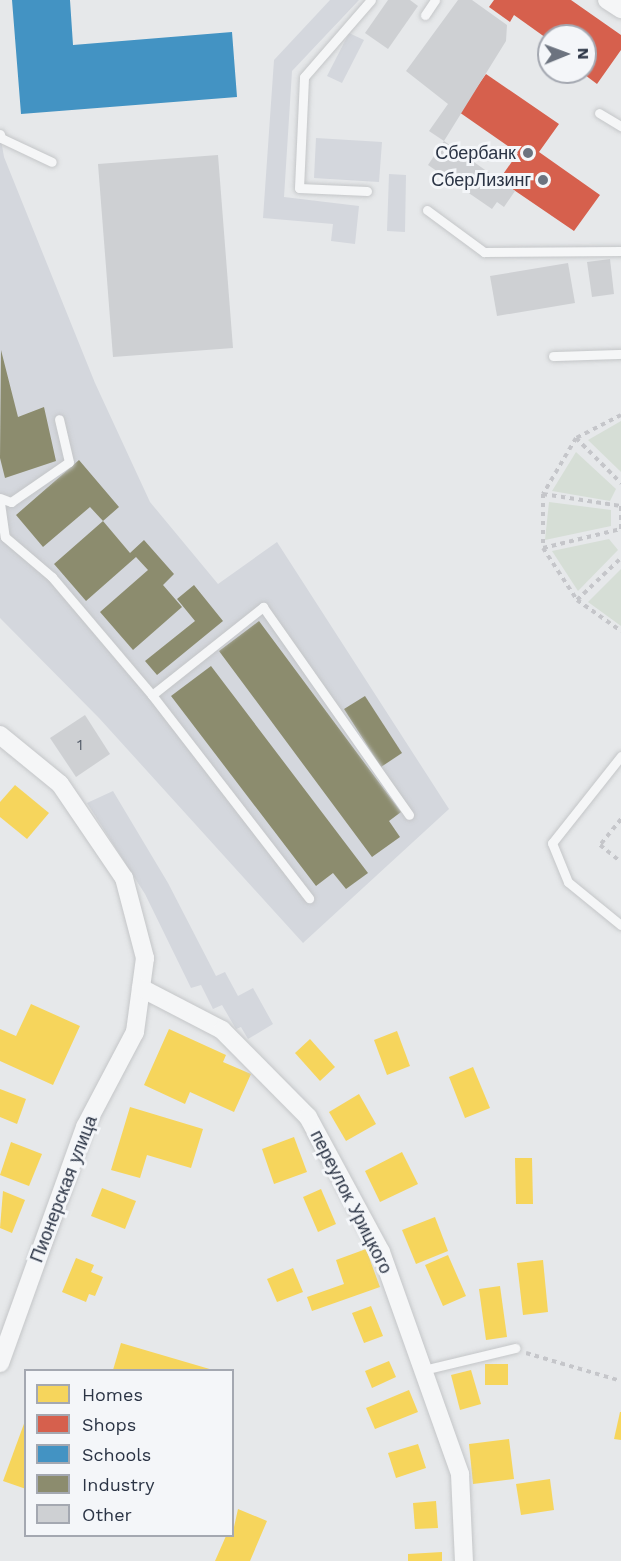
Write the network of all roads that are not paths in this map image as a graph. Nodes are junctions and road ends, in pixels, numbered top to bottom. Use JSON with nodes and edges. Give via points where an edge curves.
{"nodes":[{"id":1,"x":371,"y":0,"type":"edge"},
{"id":2,"x":435,"y":0,"type":"edge"},
{"id":3,"x":608,"y":0,"type":"edge"},
{"id":4,"x":621,"y":9,"type":"edge"},
{"id":5,"x":425,"y":15,"type":"dead end"},
{"id":6,"x":599,"y":113,"type":"dead end"},
{"id":7,"x":621,"y":126,"type":"edge"},
{"id":8,"x":0,"y":134,"type":"edge"},
{"id":9,"x":52,"y":162,"type":"dead end"},
{"id":10,"x":367,"y":191,"type":"dead end"},
{"id":11,"x":427,"y":210,"type":"dead end"},
{"id":12,"x":621,"y":251,"type":"edge"},
{"id":13,"x":621,"y":354,"type":"edge"},
{"id":14,"x":554,"y":356,"type":"dead end"},
{"id":15,"x":59,"y":419,"type":"dead end"},
{"id":16,"x":0,"y":498,"type":"edge"},
{"id":17,"x":0,"y":503,"type":"edge"},
{"id":18,"x":152,"y":695,"type":"junction"},
{"id":19,"x":0,"y":735,"type":"edge"},
{"id":20,"x":621,"y":756,"type":"edge"},
{"id":21,"x":409,"y":815,"type":"dead end"},
{"id":22,"x":309,"y":898,"type":"dead end"},
{"id":23,"x":621,"y":925,"type":"edge"},
{"id":24,"x":141,"y":988,"type":"junction"},
{"id":25,"x":514,"y":1348,"type":"road end"},
{"id":26,"x":0,"y":1363,"type":"edge"},
{"id":27,"x":423,"y":1370,"type":"junction"},
{"id":28,"x":464,"y":1561,"type":"edge"}],
"edges":[{"from":1,"to":10,"type":"lane","via":[[304,77],[299,188]]},
{"from":2,"to":5,"type":"lane"},
{"from":3,"to":4,"type":"street"},
{"from":6,"to":7,"type":"lane"},
{"from":8,"to":9,"type":"lane","via":[[1,138]]},
{"from":11,"to":12,"type":"lane","via":[[484,252]]},
{"from":13,"to":14,"type":"lane"},
{"from":15,"to":16,"type":"lane","via":[[69,462],[11,502]]},
{"from":17,"to":18,"type":"lane","via":[[5,537],[52,577]]},
{"from":18,"to":21,"type":"lane","via":[[263,607]]},
{"from":18,"to":22,"type":"lane"},
{"from":19,"to":24,"type":"street","name":"Пионерская улица","via":[[60,784],[124,878],[145,958]]},
{"from":20,"to":23,"type":"lane","via":[[552,843],[568,882]]},
{"from":24,"to":26,"type":"street","name":"Пионерская улица","via":[[135,1032],[85,1127]]},
{"from":24,"to":27,"type":"street","name":"переулок Урицкого","via":[[222,1030],[308,1117],[381,1252]]},
{"from":25,"to":27,"type":"lane"},
{"from":27,"to":28,"type":"street","name":"переулок Урицкого","via":[[460,1474]]}]}
